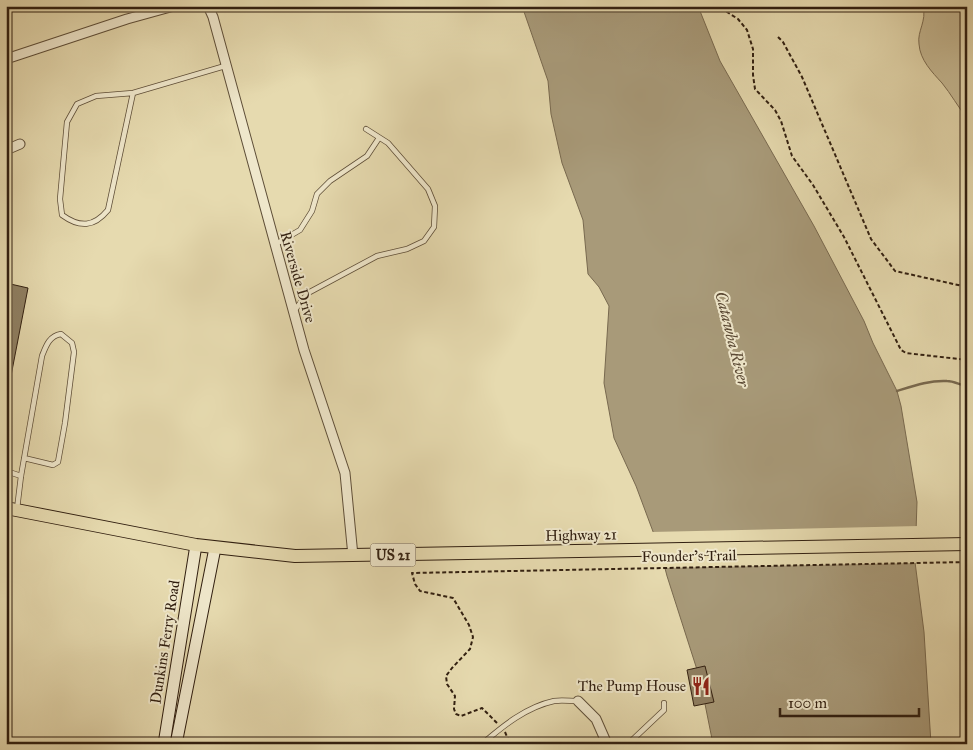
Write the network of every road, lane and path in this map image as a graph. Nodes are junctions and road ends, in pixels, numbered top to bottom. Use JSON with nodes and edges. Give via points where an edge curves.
{"nodes":[{"id":1,"x":174,"y":6,"type":"edge"},
{"id":2,"x":208,"y":6,"type":"edge"},
{"id":3,"x":723,"y":6,"type":"edge"},
{"id":4,"x":778,"y":37,"type":"dead end"},
{"id":5,"x":6,"y":59,"type":"edge"},
{"id":6,"x":226,"y":66,"type":"junction"},
{"id":7,"x":132,"y":92,"type":"junction"},
{"id":8,"x":366,"y":130,"type":"dead end"},
{"id":9,"x":379,"y":138,"type":"junction"},
{"id":10,"x":20,"y":144,"type":"dead end"},
{"id":11,"x":6,"y":150,"type":"edge"},
{"id":12,"x":274,"y":244,"type":"junction"},
{"id":13,"x":967,"y":287,"type":"edge"},
{"id":14,"x":293,"y":312,"type":"junction"},
{"id":15,"x":967,"y":360,"type":"edge"},
{"id":16,"x":24,"y":458,"type":"junction"},
{"id":17,"x":6,"y":471,"type":"edge"},
{"id":18,"x":20,"y":476,"type":"junction"},
{"id":19,"x":12,"y":509,"type":"edge"},
{"id":20,"x":967,"y":544,"type":"edge"},
{"id":21,"x":196,"y":545,"type":"junction"},
{"id":22,"x":215,"y":548,"type":"junction"},
{"id":23,"x":353,"y":556,"type":"junction"},
{"id":24,"x":967,"y":562,"type":"edge"},
{"id":25,"x":578,"y":701,"type":"joint"},
{"id":26,"x":664,"y":703,"type":"dead end"},
{"id":27,"x":501,"y":728,"type":"junction"},
{"id":28,"x":164,"y":744,"type":"edge"},
{"id":29,"x":176,"y":744,"type":"edge"},
{"id":30,"x":482,"y":744,"type":"edge"},
{"id":31,"x":510,"y":744,"type":"edge"},
{"id":32,"x":607,"y":744,"type":"edge"},
{"id":33,"x":628,"y":744,"type":"edge"}],
"edges":[{"from":1,"to":5,"type":"street"},
{"from":2,"to":6,"type":"street","name":"Riverside Drive"},
{"from":3,"to":15,"type":"path","via":[[747,30],[753,49],[755,89],[775,110],[792,156],[844,237],[902,352]]},
{"from":4,"to":13,"type":"path","via":[[802,77],[870,239],[895,271]]},
{"from":6,"to":7,"type":"lane"},
{"from":6,"to":12,"type":"street","name":"Riverside Drive"},
{"from":7,"to":7,"type":"lane","via":[[96,96],[77,104],[67,122],[60,199],[62,215],[73,223],[87,224],[101,218],[108,210]]},
{"from":8,"to":9,"type":"lane"},
{"from":9,"to":12,"type":"lane","via":[[367,156],[317,194],[300,230]]},
{"from":9,"to":14,"type":"lane","via":[[393,148],[428,189],[434,206],[434,227],[424,241],[377,256],[308,294]]},
{"from":10,"to":11,"type":"street"},
{"from":12,"to":14,"type":"street","name":"Riverside Drive"},
{"from":14,"to":23,"type":"street","name":"Riverside Drive","via":[[345,473]]},
{"from":16,"to":16,"type":"lane","via":[[42,356],[46,344],[61,334],[72,343],[74,352],[58,462],[52,465]]},
{"from":16,"to":18,"type":"lane"},
{"from":17,"to":18,"type":"lane"},
{"from":18,"to":19,"type":"lane"},
{"from":19,"to":21,"type":"main road","number":"US 21"},
{"from":20,"to":23,"type":"main road","name":"Highway 21","number":"US 21"},
{"from":21,"to":22,"type":"main road","name":"Highway 21","number":"US 21"},
{"from":21,"to":28,"type":"street","name":"Dunkins Ferry Road"},
{"from":22,"to":23,"type":"main road","name":"Highway 21","number":"US 21","via":[[295,556]]},
{"from":22,"to":29,"type":"street"},
{"from":24,"to":27,"type":"path","name":"Founder's Trail","via":[[412,573],[420,591],[453,598],[472,631],[470,649],[446,676],[455,696],[456,714],[461,716],[482,708]]},
{"from":25,"to":27,"type":"lane","via":[[554,701],[524,713]]},
{"from":25,"to":32,"type":"street","via":[[596,719]]},
{"from":26,"to":33,"type":"lane","via":[[664,710]]},
{"from":27,"to":30,"type":"lane"},
{"from":27,"to":31,"type":"path"}]}
